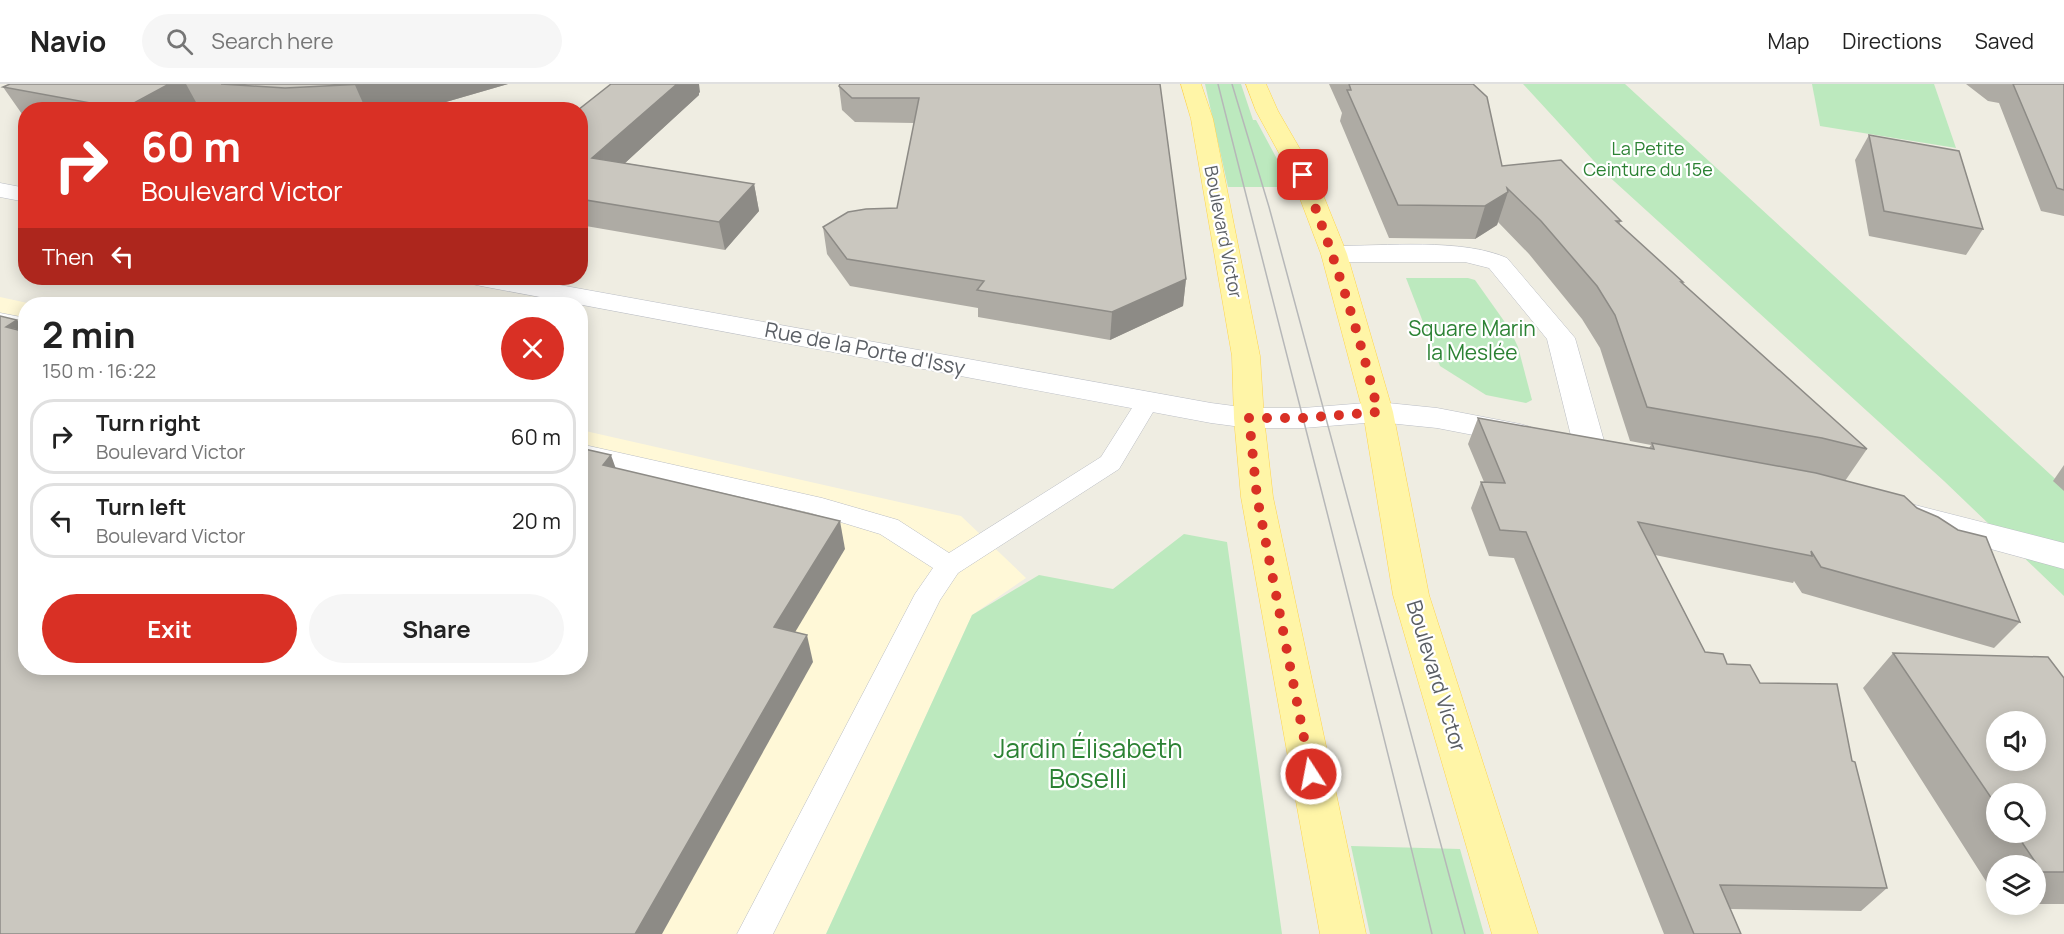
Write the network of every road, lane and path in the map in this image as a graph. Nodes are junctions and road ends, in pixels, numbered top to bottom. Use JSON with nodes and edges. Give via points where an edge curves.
{"nodes":[{"id":1,"x":1191,"y":84,"type":"edge"},
{"id":2,"x":1256,"y":84,"type":"edge"},
{"id":3,"x":0,"y":190,"type":"edge"},
{"id":4,"x":18,"y":193,"type":"edge"},
{"id":5,"x":1334,"y":255,"type":"junction"},
{"id":6,"x":519,"y":285,"type":"edge"},
{"id":7,"x":583,"y":297,"type":"edge"},
{"id":8,"x":588,"y":298,"type":"edge"},
{"id":9,"x":0,"y":319,"type":"edge"},
{"id":10,"x":18,"y":323,"type":"edge"},
{"id":11,"x":1147,"y":402,"type":"junction"},
{"id":12,"x":1378,"y":412,"type":"junction"},
{"id":13,"x":1249,"y":418,"type":"junction"},
{"id":14,"x":588,"y":454,"type":"edge"},
{"id":15,"x":1880,"y":508,"type":"edge"},
{"id":16,"x":2064,"y":556,"type":"edge"},
{"id":17,"x":949,"y":566,"type":"junction"},
{"id":18,"x":754,"y":934,"type":"edge"},
{"id":19,"x":1343,"y":934,"type":"edge"},
{"id":20,"x":1515,"y":934,"type":"edge"}],
"edges":[{"from":1,"to":13,"type":"main road","name":"Boulevard Victor","via":[[1202,119],[1246,356]]},
{"from":2,"to":5,"type":"main road","name":"Boulevard Victor","via":[[1303,175]]},
{"from":3,"to":4,"type":"main road"},
{"from":5,"to":12,"type":"main road","name":"Boulevard Victor"},
{"from":5,"to":12,"type":"main road","via":[[1465,254],[1498,263],[1561,338],[1602,450],[1437,418]]},
{"from":6,"to":7,"type":"main road","name":"Rue de la Porte d'Issy"},
{"from":8,"to":11,"type":"main road","name":"Rue de la Porte d'Issy"},
{"from":9,"to":10,"type":"lane"},
{"from":11,"to":13,"type":"main road","name":"Rue de la Porte d'Issy"},
{"from":11,"to":17,"type":"lane","via":[[1110,463]]},
{"from":12,"to":13,"type":"main road"},
{"from":12,"to":20,"type":"main road","name":"Boulevard Victor","via":[[1411,595]]},
{"from":13,"to":19,"type":"main road","name":"Boulevard Victor","via":[[1257,497]]},
{"from":14,"to":17,"type":"lane","via":[[813,504],[889,526]]},
{"from":15,"to":16,"type":"main road"},
{"from":17,"to":18,"type":"lane","via":[[929,594]]}]}
